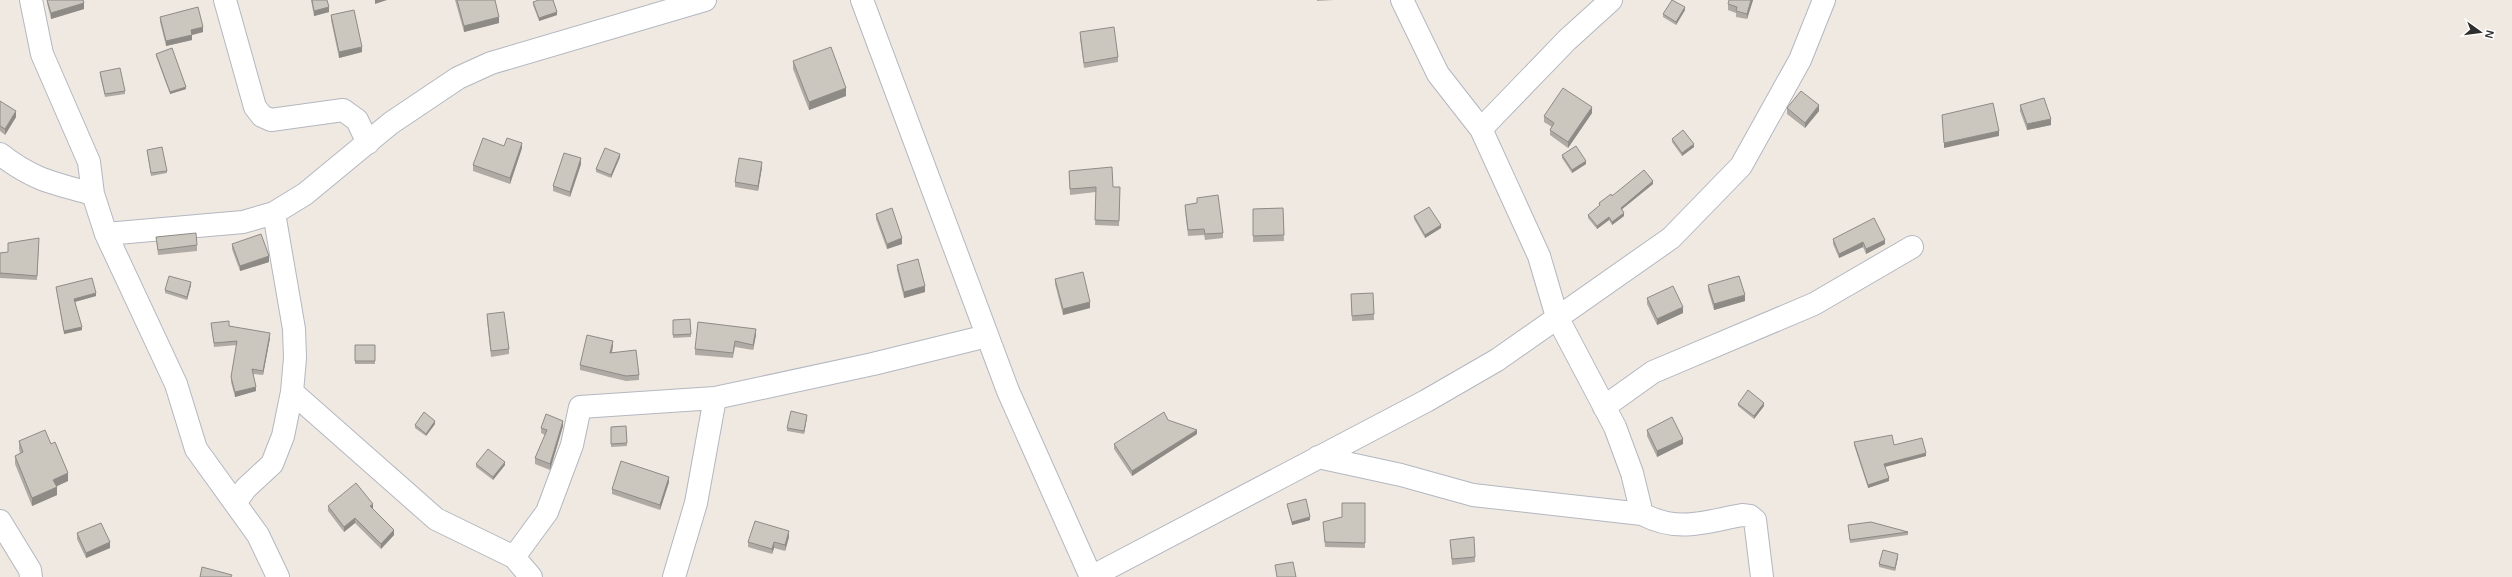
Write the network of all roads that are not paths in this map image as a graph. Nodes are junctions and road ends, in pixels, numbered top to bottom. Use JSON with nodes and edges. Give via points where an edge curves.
{"nodes":[{"id":1,"x":31,"y":0,"type":"edge"},
{"id":2,"x":225,"y":0,"type":"edge"},
{"id":3,"x":705,"y":0,"type":"edge"},
{"id":4,"x":862,"y":0,"type":"edge"},
{"id":5,"x":1402,"y":0,"type":"edge"},
{"id":6,"x":1611,"y":0,"type":"edge"},
{"id":7,"x":1824,"y":0,"type":"edge"},
{"id":8,"x":357,"y":120,"type":"junction"},
{"id":9,"x":391,"y":123,"type":"junction"},
{"id":10,"x":1481,"y":129,"type":"junction"},
{"id":11,"x":368,"y":143,"type":"junction"},
{"id":12,"x":0,"y":154,"type":"edge"},
{"id":13,"x":93,"y":194,"type":"junction"},
{"id":14,"x":274,"y":213,"type":"junction"},
{"id":15,"x":106,"y":234,"type":"junction"},
{"id":16,"x":1912,"y":247,"type":"dead end"},
{"id":17,"x":1557,"y":317,"type":"junction"},
{"id":18,"x":987,"y":336,"type":"junction"},
{"id":19,"x":292,"y":392,"type":"junction"},
{"id":20,"x":715,"y":398,"type":"junction"},
{"id":21,"x":1604,"y":407,"type":"junction"},
{"id":22,"x":1318,"y":457,"type":"junction"},
{"id":23,"x":235,"y":503,"type":"junction"},
{"id":24,"x":1642,"y":514,"type":"junction"},
{"id":25,"x":0,"y":521,"type":"edge"},
{"id":26,"x":514,"y":557,"type":"junction"},
{"id":27,"x":31,"y":577,"type":"edge"},
{"id":28,"x":278,"y":577,"type":"edge"},
{"id":29,"x":531,"y":577,"type":"edge"},
{"id":30,"x":674,"y":577,"type":"edge"},
{"id":31,"x":1091,"y":577,"type":"edge"},
{"id":32,"x":1762,"y":577,"type":"edge"}],
"edges":[{"from":1,"to":13,"type":"street","via":[[42,54],[89,162]]},
{"from":2,"to":8,"type":"street","via":[[255,107],[262,116],[278,120],[343,110]]},
{"from":3,"to":9,"type":"street","via":[[491,63],[458,78]]},
{"from":4,"to":18,"type":"street"},
{"from":5,"to":10,"type":"street","via":[[1438,74]]},
{"from":6,"to":10,"type":"street","via":[[1567,40]]},
{"from":7,"to":17,"type":"street","via":[[1800,60],[1741,166],[1671,238]]},
{"from":8,"to":9,"type":"street"},
{"from":8,"to":11,"type":"street"},
{"from":9,"to":11,"type":"street"},
{"from":10,"to":17,"type":"street","via":[[1539,256]]},
{"from":11,"to":14,"type":"street","via":[[305,194]]},
{"from":12,"to":13,"type":"street","via":[[36,178]]},
{"from":13,"to":15,"type":"street"},
{"from":14,"to":15,"type":"street","via":[[242,222]]},
{"from":14,"to":19,"type":"street","via":[[294,329],[296,358]]},
{"from":15,"to":23,"type":"street","via":[[176,384],[196,449]]},
{"from":16,"to":21,"type":"street","via":[[1848,287],[1814,304],[1653,372]]},
{"from":17,"to":21,"type":"street"},
{"from":17,"to":22,"type":"street","via":[[1497,360],[1426,401]]},
{"from":18,"to":20,"type":"street"},
{"from":18,"to":31,"type":"street","via":[[1008,391]]},
{"from":19,"to":23,"type":"street","via":[[283,436],[272,464],[246,488]]},
{"from":19,"to":26,"type":"street","via":[[436,519]]},
{"from":20,"to":26,"type":"street","via":[[580,407],[572,445],[547,512]]},
{"from":20,"to":30,"type":"street","via":[[696,503]]},
{"from":21,"to":24,"type":"street","via":[[1615,427],[1632,473]]},
{"from":22,"to":24,"type":"street","via":[[1401,475],[1473,495]]},
{"from":22,"to":31,"type":"street"},
{"from":23,"to":28,"type":"street","via":[[258,535]]},
{"from":24,"to":32,"type":"street","via":[[1660,524],[1686,526],[1742,515],[1750,516],[1755,520]]},
{"from":25,"to":27,"type":"street","via":[[30,570]]},
{"from":26,"to":29,"type":"street"}]}
